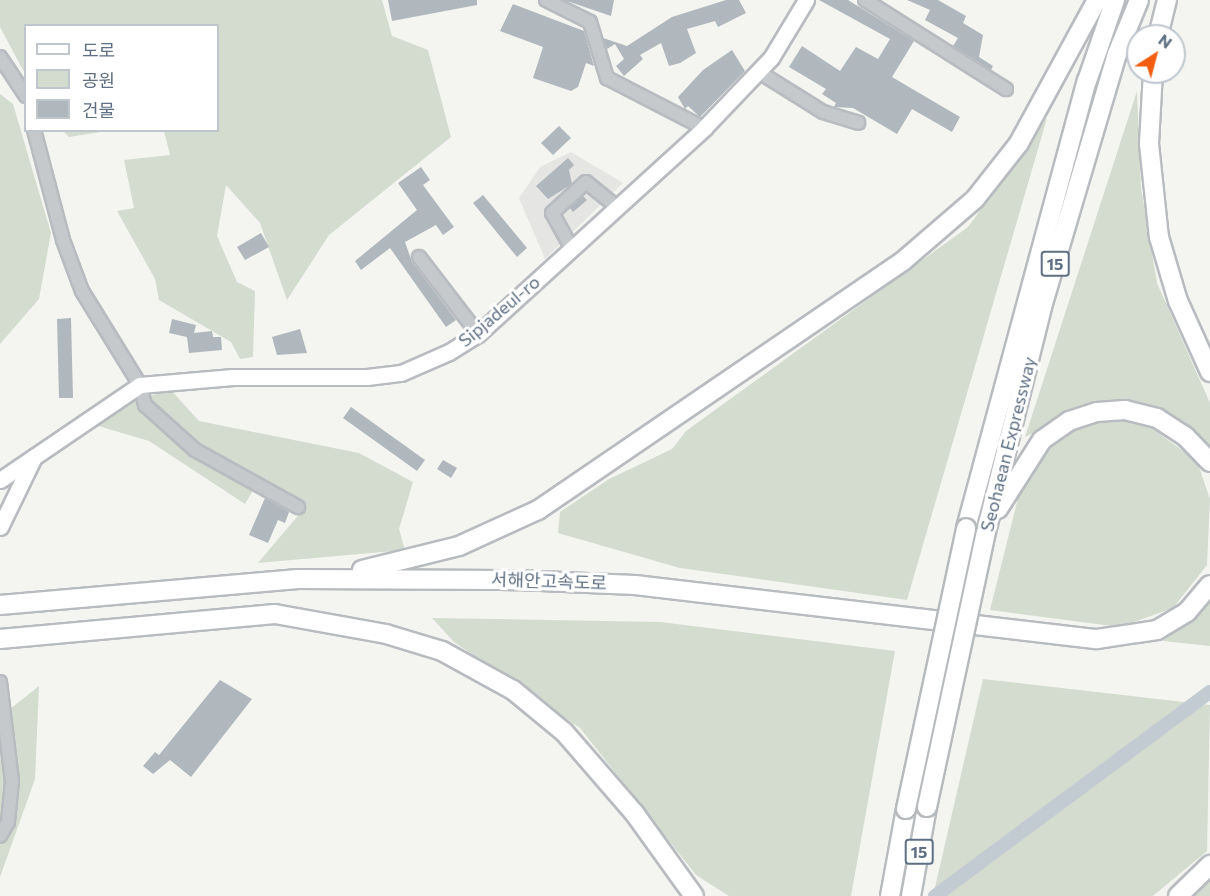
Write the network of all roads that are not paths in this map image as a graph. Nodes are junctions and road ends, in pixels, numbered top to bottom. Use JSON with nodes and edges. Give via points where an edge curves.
{"nodes":[{"id":1,"x":546,"y":0,"type":"edge"},
{"id":2,"x":865,"y":0,"type":"edge"},
{"id":3,"x":1097,"y":0,"type":"edge"},
{"id":4,"x":1115,"y":0,"type":"edge"},
{"id":5,"x":1139,"y":0,"type":"edge"},
{"id":6,"x":1167,"y":0,"type":"edge"},
{"id":7,"x":803,"y":1,"type":"edge"},
{"id":8,"x":1161,"y":24,"type":"edge"},
{"id":9,"x":0,"y":57,"type":"edge"},
{"id":10,"x":759,"y":72,"type":"junction"},
{"id":11,"x":1152,"y":84,"type":"edge"},
{"id":12,"x":1006,"y":89,"type":"dead end"},
{"id":13,"x":24,"y":93,"type":"edge"},
{"id":14,"x":858,"y":123,"type":"dead end"},
{"id":15,"x":704,"y":128,"type":"junction"},
{"id":16,"x":35,"y":132,"type":"edge"},
{"id":17,"x":616,"y":206,"type":"junction"},
{"id":18,"x":571,"y":247,"type":"junction"},
{"id":19,"x":419,"y":257,"type":"dead end"},
{"id":20,"x":478,"y":334,"type":"junction"},
{"id":21,"x":1210,"y":372,"type":"edge"},
{"id":22,"x":140,"y":385,"type":"junction"},
{"id":23,"x":36,"y":452,"type":"junction"},
{"id":24,"x":1210,"y":462,"type":"edge"},
{"id":25,"x":0,"y":480,"type":"edge"},
{"id":26,"x":298,"y":507,"type":"dead end"},
{"id":27,"x":0,"y":527,"type":"edge"},
{"id":28,"x":986,"y":532,"type":"junction"},
{"id":29,"x":298,"y":579,"type":"junction"},
{"id":30,"x":1210,"y":585,"type":"edge"},
{"id":31,"x":0,"y":605,"type":"edge"},
{"id":32,"x":0,"y":639,"type":"edge"},
{"id":33,"x":0,"y":682,"type":"edge"},
{"id":34,"x":0,"y":836,"type":"edge"},
{"id":35,"x":1210,"y":865,"type":"edge"},
{"id":36,"x":685,"y":879,"type":"junction"},
{"id":37,"x":694,"y":896,"type":"edge"},
{"id":38,"x":704,"y":896,"type":"edge"},
{"id":39,"x":890,"y":896,"type":"edge"},
{"id":40,"x":911,"y":896,"type":"edge"},
{"id":41,"x":1178,"y":896,"type":"edge"}],
"edges":[{"from":1,"to":15,"type":"street","via":[[590,22],[607,78]]},
{"from":2,"to":12,"type":"street"},
{"from":3,"to":29,"type":"highway","via":[[1012,151],[975,199],[903,261],[538,510],[459,546]]},
{"from":4,"to":39,"type":"highway","name":"Seohaean Expressway","number":"15","bridge":true,"via":[[1086,81],[966,528]]},
{"from":5,"to":28,"type":"highway","name":"Seohaean Expressway","number":"15","via":[[1117,54],[1042,307]]},
{"from":6,"to":8,"type":"highway"},
{"from":7,"to":10,"type":"main road","name":"Sipjadeul-ro"},
{"from":9,"to":13,"type":"street"},
{"from":10,"to":14,"type":"street","via":[[823,112]]},
{"from":10,"to":15,"type":"main road","name":"Sipjadeul-ro"},
{"from":11,"to":21,"type":"highway","via":[[1149,144],[1159,237],[1178,301]]},
{"from":15,"to":17,"type":"main road","name":"Sipjadeul-ro"},
{"from":16,"to":22,"type":"street","via":[[63,240],[82,291]]},
{"from":17,"to":18,"type":"main road","name":"Sipjadeul-ro"},
{"from":17,"to":18,"type":"street","via":[[586,182],[552,213]]},
{"from":18,"to":20,"type":"main road","name":"Sipjadeul-ro"},
{"from":19,"to":20,"type":"street"},
{"from":20,"to":22,"type":"main road","name":"Sipjadeul-ro","via":[[401,373]]},
{"from":22,"to":23,"type":"main road"},
{"from":22,"to":26,"type":"street","via":[[145,405],[195,450]]},
{"from":23,"to":25,"type":"main road"},
{"from":23,"to":27,"type":"main road"},
{"from":24,"to":28,"type":"highway","via":[[1185,436],[1141,412],[1081,416],[1054,430],[1033,451]]},
{"from":28,"to":40,"type":"highway","name":"Seohaean Expressway","number":"15","bridge":true},
{"from":29,"to":30,"type":"highway","name":"서해안고속도로","via":[[635,585],[1097,639],[1157,630],[1187,612]]},
{"from":29,"to":31,"type":"highway","name":"서해안고속도로"},
{"from":32,"to":36,"type":"highway","via":[[276,614],[386,634],[442,651],[513,690],[564,732]]},
{"from":33,"to":34,"type":"street","via":[[12,781],[8,822]]},
{"from":35,"to":41,"type":"highway"},
{"from":36,"to":37,"type":"highway"},
{"from":36,"to":38,"type":"highway"}]}
